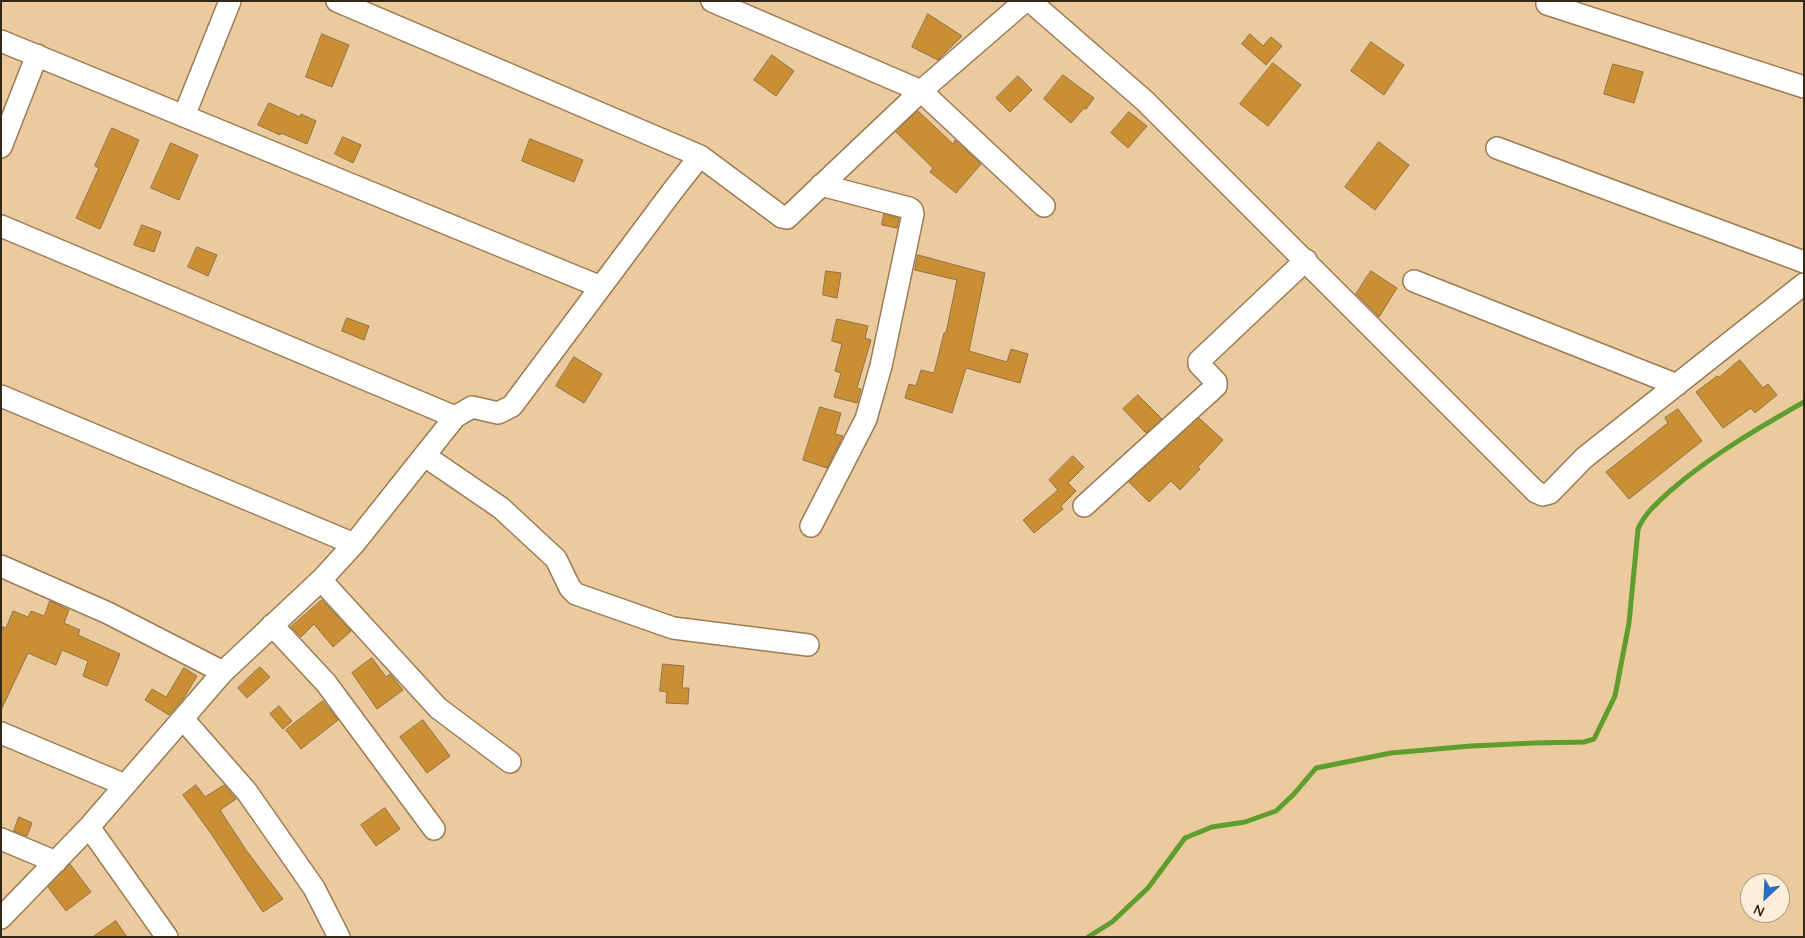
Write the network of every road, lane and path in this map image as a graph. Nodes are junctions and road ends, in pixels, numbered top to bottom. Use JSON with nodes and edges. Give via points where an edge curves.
{"nodes":[{"id":1,"x":230,"y":1,"type":"edge"},
{"id":2,"x":712,"y":1,"type":"edge"},
{"id":3,"x":1025,"y":1,"type":"edge"},
{"id":4,"x":1030,"y":1,"type":"edge"},
{"id":5,"x":1549,"y":1,"type":"edge"},
{"id":6,"x":348,"y":3,"type":"edge"},
{"id":7,"x":1,"y":41,"type":"edge"},
{"id":8,"x":37,"y":55,"type":"junction"},
{"id":9,"x":1804,"y":88,"type":"edge"},
{"id":10,"x":922,"y":91,"type":"junction"},
{"id":11,"x":184,"y":116,"type":"junction"},
{"id":12,"x":1,"y":147,"type":"edge"},
{"id":13,"x":1497,"y":148,"type":"dead end"},
{"id":14,"x":700,"y":156,"type":"junction"},
{"id":15,"x":821,"y":185,"type":"junction"},
{"id":16,"x":1044,"y":206,"type":"dead end"},
{"id":17,"x":1,"y":226,"type":"edge"},
{"id":18,"x":1306,"y":260,"type":"junction"},
{"id":19,"x":1804,"y":262,"type":"edge"},
{"id":20,"x":1414,"y":281,"type":"dead end"},
{"id":21,"x":1804,"y":284,"type":"edge"},
{"id":22,"x":601,"y":287,"type":"junction"},
{"id":23,"x":1677,"y":385,"type":"junction"},
{"id":24,"x":1,"y":396,"type":"edge"},
{"id":25,"x":455,"y":417,"type":"junction"},
{"id":26,"x":425,"y":456,"type":"junction"},
{"id":27,"x":1084,"y":506,"type":"dead end"},
{"id":28,"x":810,"y":526,"type":"dead end"},
{"id":29,"x":354,"y":544,"type":"junction"},
{"id":30,"x":1,"y":566,"type":"edge"},
{"id":31,"x":321,"y":580,"type":"junction"},
{"id":32,"x":272,"y":625,"type":"junction"},
{"id":33,"x":808,"y":645,"type":"dead end"},
{"id":34,"x":223,"y":672,"type":"junction"},
{"id":35,"x":183,"y":719,"type":"junction"},
{"id":36,"x":1,"y":733,"type":"edge"},
{"id":37,"x":510,"y":762,"type":"dead end"},
{"id":38,"x":125,"y":785,"type":"junction"},
{"id":39,"x":89,"y":827,"type":"junction"},
{"id":40,"x":434,"y":829,"type":"dead end"},
{"id":41,"x":1,"y":839,"type":"edge"},
{"id":42,"x":56,"y":862,"type":"junction"},
{"id":43,"x":1,"y":918,"type":"edge"},
{"id":44,"x":168,"y":937,"type":"edge"},
{"id":45,"x":339,"y":937,"type":"edge"}],
"edges":[{"from":1,"to":11,"type":"street"},
{"from":2,"to":10,"type":"street"},
{"from":3,"to":10,"type":"street"},
{"from":4,"to":18,"type":"street","via":[[1145,101]]},
{"from":5,"to":9,"type":"street","via":[[1547,4]]},
{"from":6,"to":14,"type":"street"},
{"from":7,"to":8,"type":"street"},
{"from":8,"to":11,"type":"street"},
{"from":8,"to":12,"type":"street"},
{"from":10,"to":15,"type":"street"},
{"from":10,"to":16,"type":"street"},
{"from":11,"to":22,"type":"street"},
{"from":13,"to":19,"type":"street"},
{"from":14,"to":15,"type":"street","via":[[785,219]]},
{"from":14,"to":22,"type":"street"},
{"from":15,"to":28,"type":"street","via":[[909,208],[913,214],[881,366],[866,419]]},
{"from":17,"to":25,"type":"street"},
{"from":18,"to":23,"type":"street","via":[[1542,496],[1550,493],[1584,458]]},
{"from":18,"to":27,"type":"street","via":[[1199,361],[1216,386]]},
{"from":20,"to":23,"type":"street"},
{"from":21,"to":23,"type":"street"},
{"from":22,"to":25,"type":"street","via":[[512,406],[498,413],[472,407]]},
{"from":24,"to":29,"type":"street"},
{"from":25,"to":26,"type":"street"},
{"from":26,"to":29,"type":"street"},
{"from":26,"to":33,"type":"street","via":[[507,514],[556,559],[576,594],[673,628]]},
{"from":29,"to":31,"type":"street"},
{"from":30,"to":34,"type":"street","via":[[108,613]]},
{"from":31,"to":32,"type":"street"},
{"from":31,"to":37,"type":"street","via":[[438,708]]},
{"from":32,"to":34,"type":"street"},
{"from":32,"to":40,"type":"street","via":[[326,683]]},
{"from":34,"to":35,"type":"street"},
{"from":35,"to":38,"type":"street"},
{"from":35,"to":45,"type":"street","via":[[248,792],[314,888]]},
{"from":36,"to":38,"type":"street"},
{"from":38,"to":39,"type":"street"},
{"from":39,"to":42,"type":"street"},
{"from":39,"to":44,"type":"street"},
{"from":41,"to":42,"type":"street"},
{"from":42,"to":43,"type":"street"}]}
